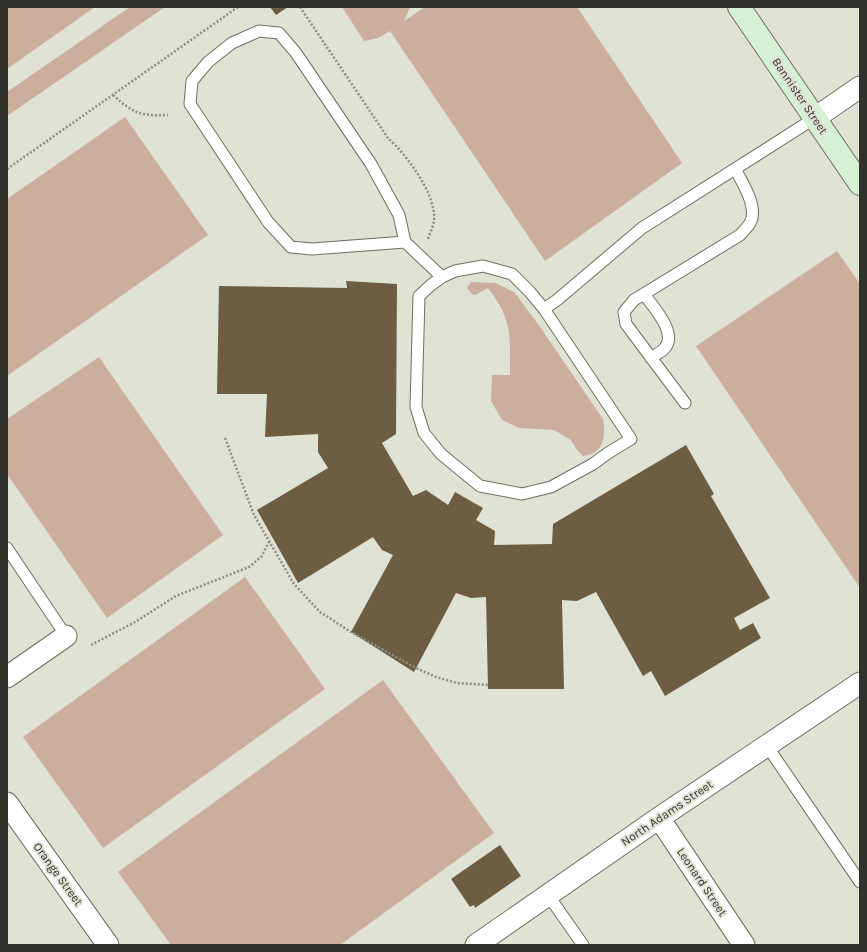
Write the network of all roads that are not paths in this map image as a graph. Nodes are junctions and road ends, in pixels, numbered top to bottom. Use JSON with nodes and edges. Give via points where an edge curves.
{"nodes":[{"id":1,"x":739,"y":7,"type":"edge"},
{"id":2,"x":860,"y":87,"type":"edge"},
{"id":3,"x":815,"y":118,"type":"junction"},
{"id":4,"x":735,"y":169,"type":"junction"},
{"id":5,"x":860,"y":184,"type":"edge"},
{"id":6,"x":405,"y":242,"type":"junction"},
{"id":7,"x":442,"y":277,"type":"junction"},
{"id":8,"x":644,"y":294,"type":"junction"},
{"id":9,"x":544,"y":309,"type":"junction"},
{"id":10,"x":651,"y":358,"type":"junction"},
{"id":11,"x":685,"y":403,"type":"dead end"},
{"id":12,"x":7,"y":548,"type":"edge"},
{"id":13,"x":66,"y":636,"type":"joint"},
{"id":14,"x":7,"y":678,"type":"edge"},
{"id":15,"x":860,"y":683,"type":"edge"},
{"id":16,"x":767,"y":746,"type":"junction"},
{"id":17,"x":7,"y":803,"type":"edge"},
{"id":18,"x":659,"y":818,"type":"junction"},
{"id":19,"x":860,"y":882,"type":"edge"},
{"id":20,"x":548,"y":895,"type":"junction"},
{"id":21,"x":108,"y":945,"type":"edge"},
{"id":22,"x":476,"y":945,"type":"edge"},
{"id":23,"x":582,"y":945,"type":"edge"},
{"id":24,"x":744,"y":945,"type":"edge"}],
"edges":[{"from":1,"to":3,"type":"street","name":"Bannister Street"},
{"from":2,"to":3,"type":"street"},
{"from":3,"to":4,"type":"lane"},
{"from":3,"to":5,"type":"street","name":"Bannister Street"},
{"from":4,"to":8,"type":"lane","via":[[753,206],[751,222],[740,236]]},
{"from":4,"to":9,"type":"lane","via":[[642,228]]},
{"from":6,"to":6,"type":"lane","via":[[399,215],[371,164],[296,53],[279,33],[259,31],[232,43],[208,62],[192,82],[190,104],[268,222],[291,247],[312,249]]},
{"from":6,"to":7,"type":"lane"},
{"from":7,"to":9,"type":"lane","via":[[455,271],[483,266],[512,274]]},
{"from":7,"to":9,"type":"lane","via":[[419,296],[416,407],[424,433],[441,454],[480,486],[522,494],[551,487],[593,464],[630,439]]},
{"from":8,"to":10,"type":"lane","via":[[667,326],[669,338],[665,348]]},
{"from":8,"to":10,"type":"lane","via":[[634,300],[624,312],[626,324]]},
{"from":10,"to":11,"type":"lane"},
{"from":12,"to":13,"type":"lane"},
{"from":13,"to":14,"type":"street"},
{"from":15,"to":16,"type":"street","name":"North Adams Street"},
{"from":16,"to":18,"type":"street","name":"North Adams Street"},
{"from":16,"to":19,"type":"lane"},
{"from":17,"to":21,"type":"street","name":"Orange Street"},
{"from":18,"to":20,"type":"street","name":"North Adams Street"},
{"from":18,"to":24,"type":"street","name":"Leonard Street"},
{"from":20,"to":22,"type":"street","name":"North Adams Street"},
{"from":20,"to":23,"type":"lane"}]}
